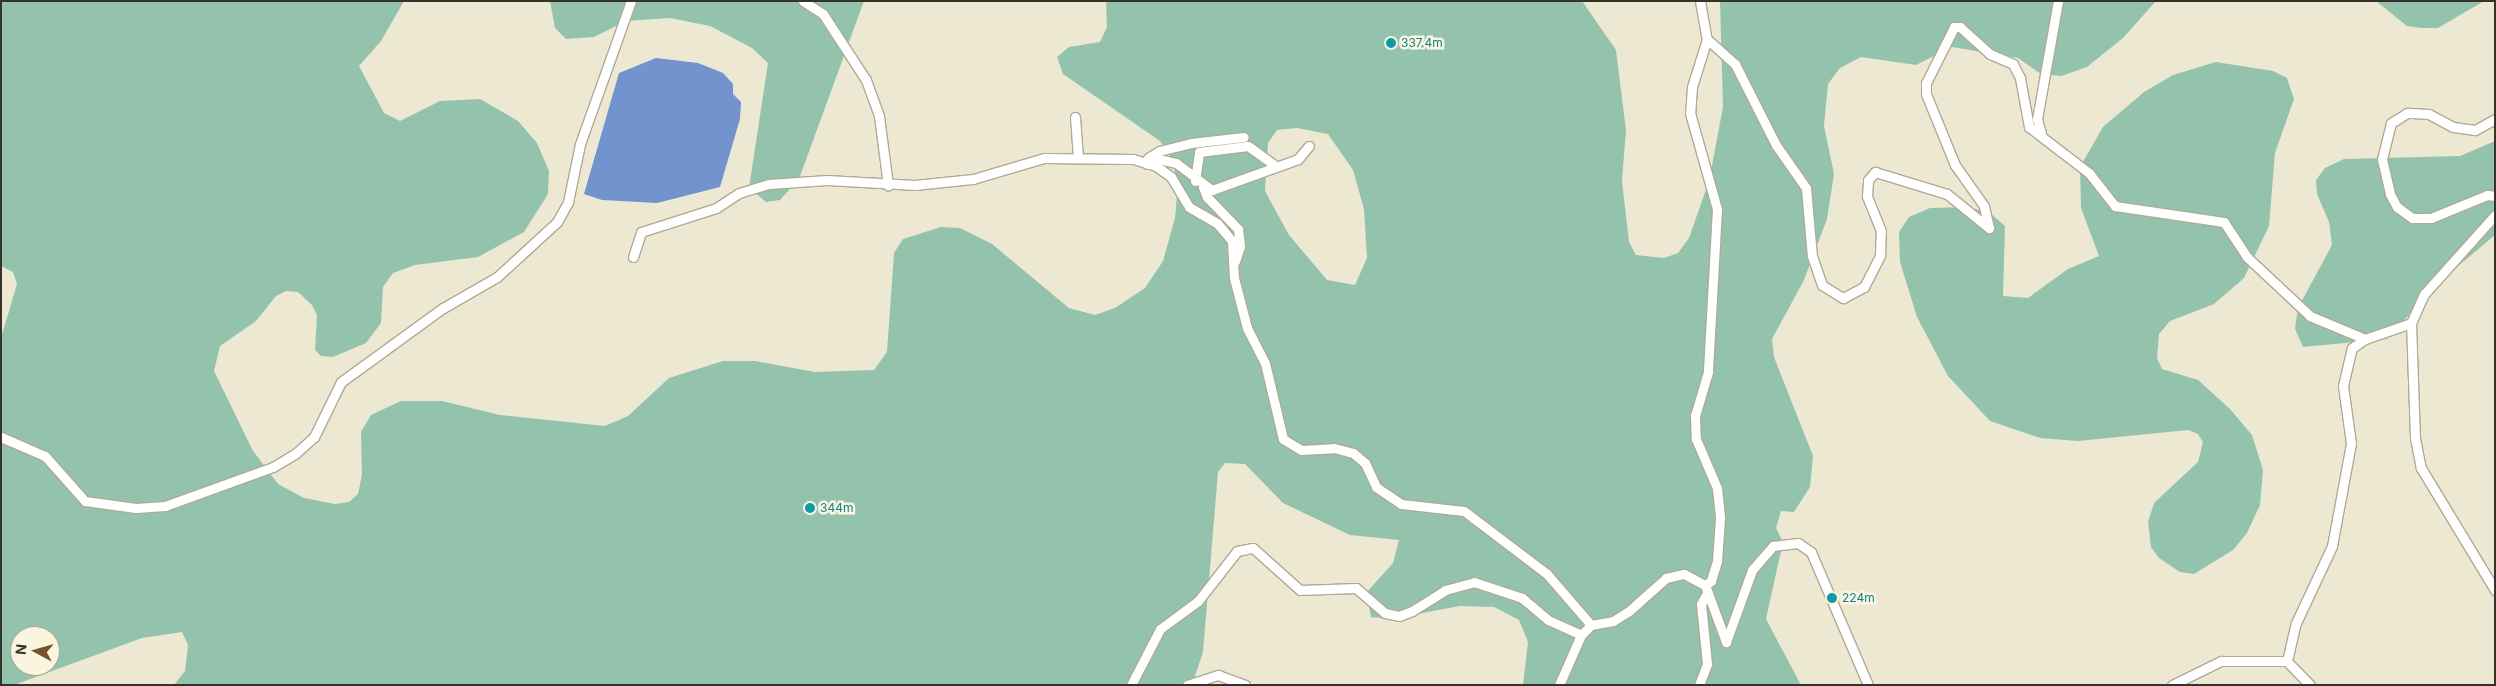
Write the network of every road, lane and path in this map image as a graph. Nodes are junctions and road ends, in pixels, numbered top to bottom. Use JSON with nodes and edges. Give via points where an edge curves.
{"nodes":[{"id":1,"x":631,"y":1,"type":"edge"},
{"id":2,"x":803,"y":1,"type":"edge"},
{"id":3,"x":1700,"y":1,"type":"edge"},
{"id":4,"x":2058,"y":1,"type":"edge"},
{"id":5,"x":1706,"y":39,"type":"junction"},
{"id":6,"x":1075,"y":117,"type":"dead end"},
{"id":7,"x":2495,"y":119,"type":"edge"},
{"id":8,"x":2041,"y":133,"type":"junction"},
{"id":9,"x":1244,"y":137,"type":"dead end"},
{"id":10,"x":1309,"y":146,"type":"dead end"},
{"id":11,"x":1078,"y":158,"type":"junction"},
{"id":12,"x":1147,"y":164,"type":"junction"},
{"id":13,"x":1274,"y":164,"type":"junction"},
{"id":14,"x":1195,"y":181,"type":"junction"},
{"id":15,"x":888,"y":185,"type":"junction"},
{"id":16,"x":1203,"y":187,"type":"junction"},
{"id":17,"x":2495,"y":196,"type":"edge"},
{"id":18,"x":2495,"y":216,"type":"edge"},
{"id":19,"x":633,"y":257,"type":"dead end"},
{"id":20,"x":1233,"y":266,"type":"junction"},
{"id":21,"x":2412,"y":323,"type":"junction"},
{"id":22,"x":2365,"y":339,"type":"junction"},
{"id":23,"x":1,"y":437,"type":"edge"},
{"id":24,"x":1706,"y":589,"type":"junction"},
{"id":25,"x":2495,"y":590,"type":"edge"},
{"id":26,"x":1591,"y":625,"type":"junction"},
{"id":27,"x":1581,"y":635,"type":"junction"},
{"id":28,"x":2287,"y":661,"type":"junction"},
{"id":29,"x":1131,"y":685,"type":"edge"},
{"id":30,"x":1187,"y":685,"type":"edge"},
{"id":31,"x":1245,"y":685,"type":"edge"},
{"id":32,"x":1559,"y":685,"type":"edge"},
{"id":33,"x":1699,"y":685,"type":"edge"},
{"id":34,"x":1868,"y":685,"type":"edge"},
{"id":35,"x":2172,"y":685,"type":"edge"},
{"id":36,"x":2310,"y":685,"type":"edge"}],
"edges":[{"from":1,"to":23,"type":"street","via":[[580,144],[568,202],[557,222],[497,277],[442,308],[341,382],[314,437],[295,454],[273,467],[165,506],[136,508],[85,501],[45,456]]},
{"from":2,"to":15,"type":"street","via":[[823,14],[866,80],[879,116]]},
{"from":3,"to":5,"type":"street"},
{"from":4,"to":8,"type":"street","via":[[2038,119]]},
{"from":5,"to":8,"type":"street","via":[[1735,64],[1776,145],[1806,188],[1812,256],[1822,285],[1843,298],[1864,287],[1880,255],[1881,231],[1867,196],[1868,180],[1875,172],[1947,194],[1989,228],[1984,206],[1955,165],[1926,94],[1926,83],[1954,27],[1960,27],[1990,54],[2013,64],[2020,78],[2029,127]]},
{"from":5,"to":24,"type":"street","via":[[1692,87],[1690,113],[1717,209],[1708,372],[1695,416],[1696,439],[1716,488],[1720,518],[1716,561],[1712,581]]},
{"from":6,"to":11,"type":"street"},
{"from":7,"to":17,"type":"street","via":[[2475,130],[2453,127],[2429,114],[2407,113],[2391,123],[2382,159],[2396,207],[2412,218],[2431,218],[2487,195]]},
{"from":8,"to":22,"type":"street","via":[[2089,173],[2115,206],[2224,222],[2247,257],[2310,316]]},
{"from":9,"to":12,"type":"street","via":[[1159,151]]},
{"from":10,"to":13,"type":"street","via":[[1298,159]]},
{"from":11,"to":12,"type":"street"},
{"from":11,"to":15,"type":"street","via":[[1044,158],[974,179]]},
{"from":12,"to":14,"type":"street","via":[[1154,158],[1176,163]]},
{"from":12,"to":20,"type":"street","via":[[1171,177],[1189,208],[1217,223],[1232,241]]},
{"from":13,"to":14,"type":"street","via":[[1248,146],[1199,152]]},
{"from":13,"to":16,"type":"street","via":[[1229,187]]},
{"from":14,"to":16,"type":"street"},
{"from":15,"to":19,"type":"street","via":[[827,180],[770,184],[738,193],[716,208],[641,232]]},
{"from":16,"to":20,"type":"street","via":[[1207,198],[1238,228],[1240,246]]},
{"from":18,"to":21,"type":"street","via":[[2424,294]]},
{"from":20,"to":26,"type":"street","via":[[1247,328],[1265,363],[1282,439],[1301,450],[1334,448],[1353,453],[1365,463],[1376,487],[1401,504],[1464,511],[1547,574]]},
{"from":21,"to":22,"type":"street"},
{"from":21,"to":25,"type":"street","via":[[2415,438],[2421,468]]},
{"from":22,"to":28,"type":"street","via":[[2352,348],[2343,386],[2351,443],[2332,546],[2296,622]]},
{"from":24,"to":26,"type":"street","via":[[1684,574],[1666,578],[1629,611],[1613,621]]},
{"from":24,"to":33,"type":"street","via":[[1701,604],[1707,664]]},
{"from":24,"to":34,"type":"street","via":[[1726,642],[1752,570],[1763,554],[1773,546],[1805,545]]},
{"from":26,"to":27,"type":"street"},
{"from":27,"to":29,"type":"street","via":[[1548,620],[1522,598],[1474,582],[1445,590],[1412,612],[1399,616],[1385,613],[1356,588],[1300,590],[1254,548],[1237,551],[1198,601],[1160,629]]},
{"from":27,"to":32,"type":"street"},
{"from":28,"to":35,"type":"street","via":[[2221,661]]},
{"from":28,"to":36,"type":"street"},
{"from":30,"to":31,"type":"street","via":[[1218,675]]}]}
